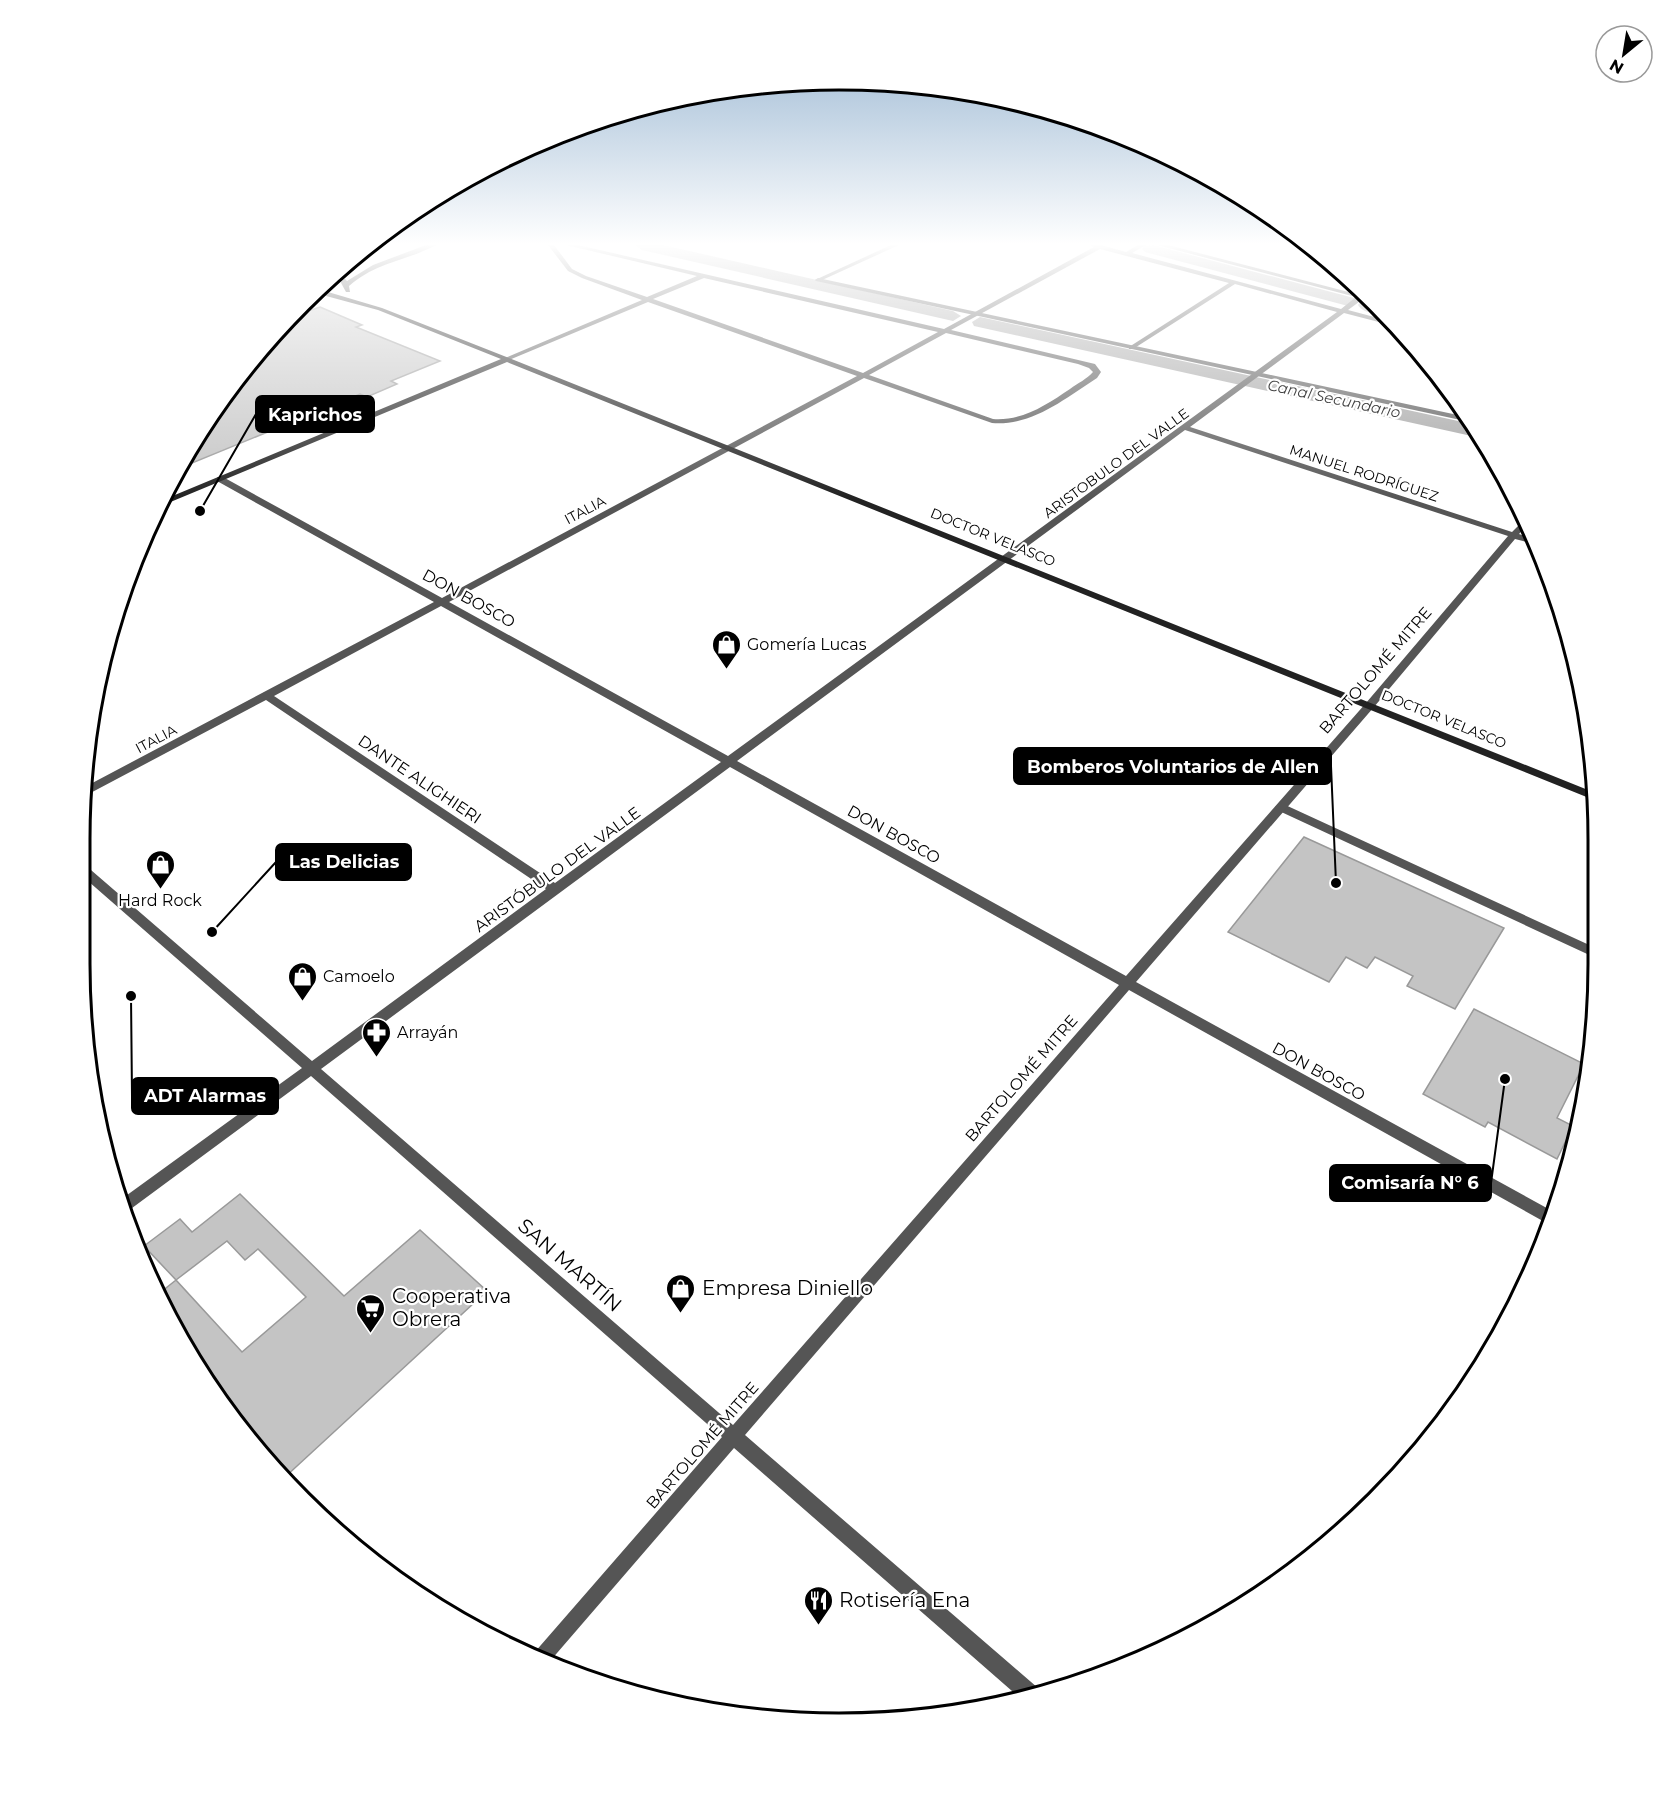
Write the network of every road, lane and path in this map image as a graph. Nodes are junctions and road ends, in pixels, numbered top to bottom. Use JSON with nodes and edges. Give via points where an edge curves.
{"nodes":[{"id":1,"x":431,"y":329,"type":"edge"},
{"id":2,"x":578,"y":329,"type":"edge"},
{"id":3,"x":730,"y":329,"type":"edge"},
{"id":4,"x":936,"y":329,"type":"edge"},
{"id":5,"x":947,"y":329,"type":"edge"},
{"id":6,"x":1044,"y":329,"type":"edge"},
{"id":7,"x":1160,"y":329,"type":"edge"},
{"id":8,"x":1320,"y":329,"type":"edge"},
{"id":9,"x":944,"y":331,"type":"junction"},
{"id":10,"x":1131,"y":348,"type":"junction"},
{"id":11,"x":507,"y":359,"type":"junction"},
{"id":12,"x":1259,"y":375,"type":"junction"},
{"id":13,"x":863,"y":376,"type":"junction"},
{"id":14,"x":1458,"y":418,"type":"edge"},
{"id":15,"x":1185,"y":428,"type":"junction"},
{"id":16,"x":731,"y":448,"type":"junction"},
{"id":17,"x":220,"y":479,"type":"junction"},
{"id":18,"x":171,"y":500,"type":"edge"},
{"id":19,"x":1520,"y":528,"type":"edge"},
{"id":20,"x":1514,"y":536,"type":"junction"},
{"id":21,"x":1525,"y":539,"type":"edge"},
{"id":22,"x":1008,"y":560,"type":"junction"},
{"id":23,"x":442,"y":602,"type":"junction"},
{"id":24,"x":267,"y":695,"type":"junction"},
{"id":25,"x":1370,"y":705,"type":"junction"},
{"id":26,"x":730,"y":762,"type":"junction"},
{"id":27,"x":92,"y":788,"type":"edge"},
{"id":28,"x":1586,"y":793,"type":"edge"},
{"id":29,"x":1281,"y":807,"type":"junction"},
{"id":30,"x":90,"y":876,"type":"edge"},
{"id":31,"x":556,"y":890,"type":"junction"},
{"id":32,"x":1588,"y":949,"type":"edge"},
{"id":33,"x":1127,"y":983,"type":"junction"},
{"id":34,"x":312,"y":1069,"type":"junction"},
{"id":35,"x":129,"y":1203,"type":"edge"},
{"id":36,"x":1544,"y":1215,"type":"edge"},
{"id":37,"x":733,"y":1436,"type":"junction"},
{"id":38,"x":545,"y":1653,"type":"edge"},
{"id":39,"x":1024,"y":1689,"type":"edge"}],
"edges":[{"from":1,"to":11,"type":"main road","name":"DOCTOR VELASCO"},
{"from":2,"to":11,"type":"street"},
{"from":3,"to":13,"type":"street"},
{"from":4,"to":9,"type":"street"},
{"from":5,"to":9,"type":"street","name":"ITALIA"},
{"from":6,"to":10,"type":"street"},
{"from":7,"to":10,"type":"street"},
{"from":8,"to":12,"type":"street"},
{"from":9,"to":13,"type":"street","name":"ITALIA"},
{"from":9,"to":13,"type":"street","via":[[1080,362],[1096,369],[1096,374],[1027,418],[1007,423],[985,419]]},
{"from":10,"to":12,"type":"street"},
{"from":11,"to":16,"type":"main road","name":"DOCTOR VELASCO"},
{"from":11,"to":17,"type":"main road"},
{"from":12,"to":14,"type":"street"},
{"from":12,"to":15,"type":"street","name":"ARISTOBULO DEL VALLE"},
{"from":13,"to":16,"type":"street","name":"ITALIA"},
{"from":15,"to":20,"type":"street","name":"MANUEL RODRÍGUEZ"},
{"from":15,"to":22,"type":"street","name":"ARISTOBULO DEL VALLE"},
{"from":16,"to":22,"type":"main road","name":"DOCTOR VELASCO"},
{"from":16,"to":23,"type":"street","name":"ITALIA"},
{"from":17,"to":18,"type":"main road"},
{"from":17,"to":23,"type":"street","name":"DON BOSCO"},
{"from":19,"to":20,"type":"street","name":"BARTOLOMÉ MITRE"},
{"from":20,"to":21,"type":"street","name":"MANUEL RODRÍGUEZ"},
{"from":20,"to":25,"type":"street","name":"BARTOLOMÉ MITRE"},
{"from":22,"to":25,"type":"main road","name":"DOCTOR VELASCO"},
{"from":22,"to":26,"type":"street","name":"ARISTÓBULO DEL VALLE"},
{"from":23,"to":24,"type":"street","name":"ITALIA"},
{"from":23,"to":26,"type":"street","name":"DON BOSCO"},
{"from":24,"to":27,"type":"street","name":"ITALIA"},
{"from":24,"to":31,"type":"street","name":"DANTE ALIGHIERI"},
{"from":25,"to":28,"type":"main road","name":"DOCTOR VELASCO"},
{"from":25,"to":29,"type":"street","name":"BARTOLOMÉ MITRE"},
{"from":26,"to":31,"type":"street","name":"ARISTÓBULO DEL VALLE"},
{"from":26,"to":33,"type":"street","name":"DON BOSCO"},
{"from":29,"to":32,"type":"street"},
{"from":29,"to":33,"type":"street","name":"BARTOLOMÉ MITRE"},
{"from":30,"to":34,"type":"street","name":"SAN MARTÍN"},
{"from":31,"to":34,"type":"street","name":"ARISTÓBULO DEL VALLE"},
{"from":33,"to":36,"type":"street","name":"DON BOSCO"},
{"from":33,"to":37,"type":"street","name":"BARTOLOMÉ MITRE"},
{"from":34,"to":35,"type":"street","name":"ARISTÓBULO DEL VALLE"},
{"from":34,"to":37,"type":"street","name":"SAN MARTÍN"},
{"from":37,"to":38,"type":"street","name":"BARTOLOMÉ MITRE"},
{"from":37,"to":39,"type":"street","name":"SAN MARTÍN"}]}
